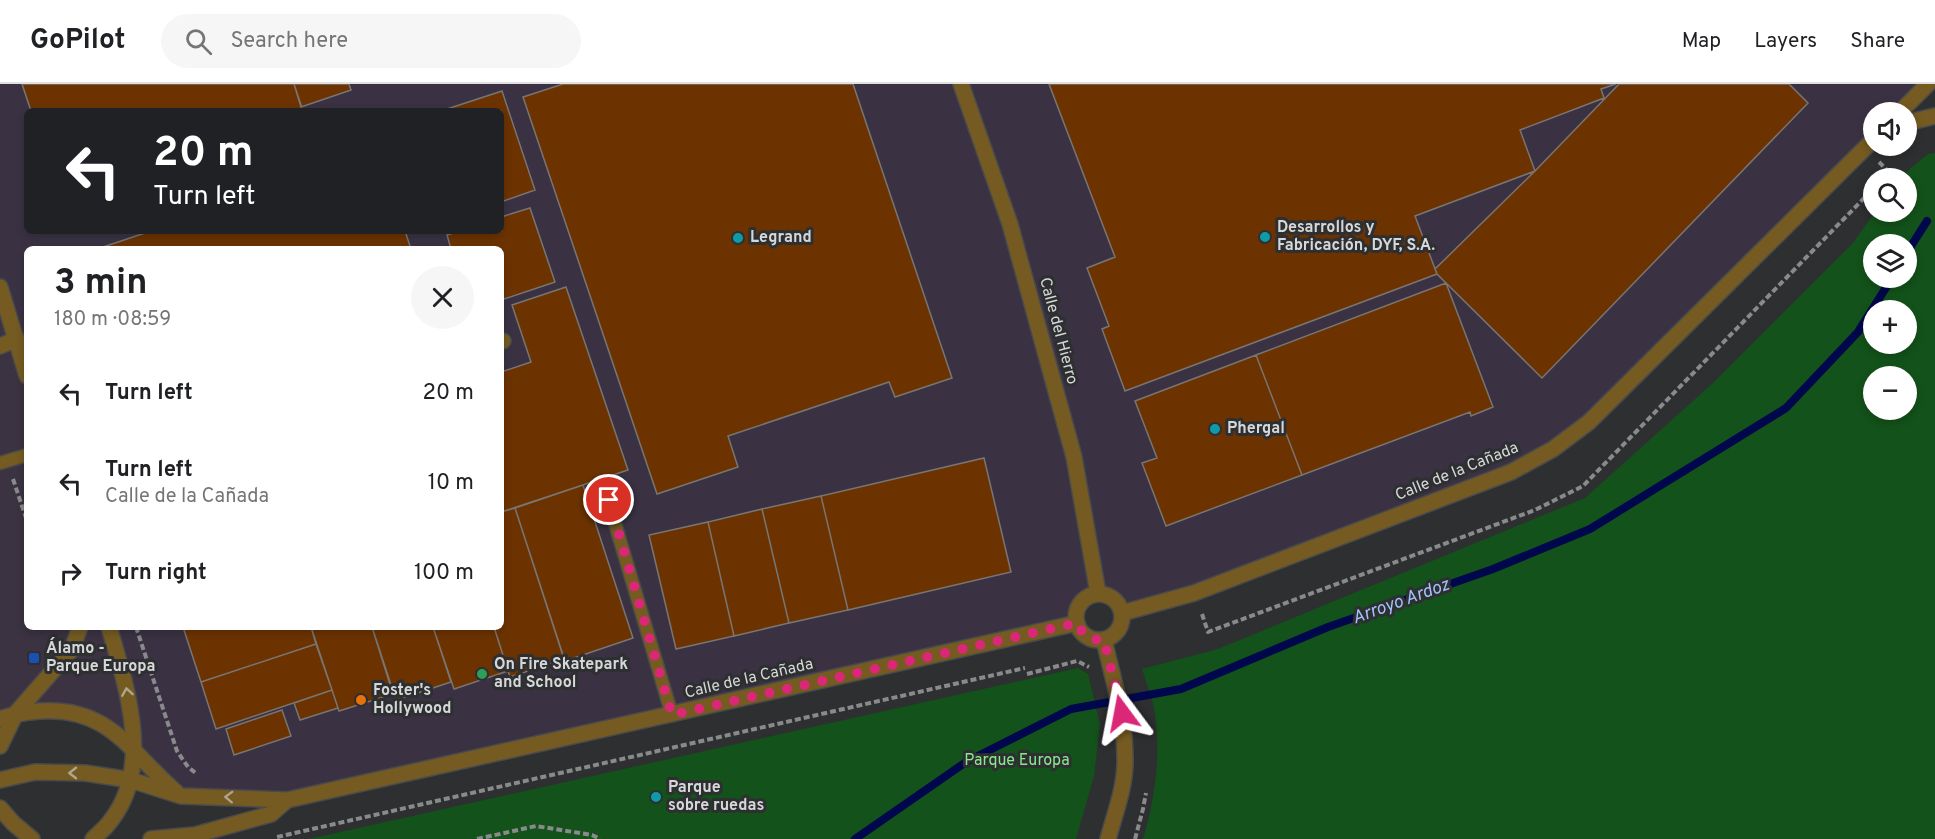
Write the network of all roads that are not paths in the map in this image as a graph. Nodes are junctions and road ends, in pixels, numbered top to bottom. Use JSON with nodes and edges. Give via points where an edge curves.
{"nodes":[{"id":1,"x":961,"y":84,"type":"edge"},
{"id":2,"x":1928,"y":86,"type":"edge"},
{"id":3,"x":1911,"y":102,"type":"edge"},
{"id":4,"x":1935,"y":116,"type":"edge"},
{"id":5,"x":1917,"y":120,"type":"edge"},
{"id":6,"x":1863,"y":150,"type":"edge"},
{"id":7,"x":0,"y":286,"type":"edge"},
{"id":8,"x":17,"y":339,"type":"junction"},
{"id":9,"x":0,"y":346,"type":"edge"},
{"id":10,"x":24,"y":365,"type":"edge"},
{"id":11,"x":24,"y":456,"type":"edge"},
{"id":12,"x":0,"y":463,"type":"edge"},
{"id":13,"x":609,"y":500,"type":"dead end"},
{"id":14,"x":1098,"y":593,"type":"junction"},
{"id":15,"x":1122,"y":613,"type":"junction"},
{"id":16,"x":1077,"y":623,"type":"junction"},
{"id":17,"x":79,"y":630,"type":"edge"},
{"id":18,"x":111,"y":630,"type":"edge"},
{"id":19,"x":1104,"y":640,"type":"junction"},
{"id":20,"x":16,"y":713,"type":"junction"},
{"id":21,"x":672,"y":715,"type":"junction"},
{"id":22,"x":0,"y":719,"type":"edge"},
{"id":23,"x":0,"y":746,"type":"edge"},
{"id":24,"x":134,"y":750,"type":"junction"},
{"id":25,"x":0,"y":780,"type":"edge"},
{"id":26,"x":131,"y":780,"type":"junction"},
{"id":27,"x":181,"y":796,"type":"junction"},
{"id":28,"x":287,"y":800,"type":"junction"},
{"id":29,"x":0,"y":808,"type":"edge"},
{"id":30,"x":32,"y":839,"type":"edge"},
{"id":31,"x":93,"y":839,"type":"edge"},
{"id":32,"x":151,"y":839,"type":"edge"},
{"id":33,"x":1108,"y":839,"type":"edge"}],
"edges":[{"from":1,"to":14,"type":"street","name":"Calle del Hierro","via":[[1010,224],[1074,457]]},
{"from":2,"to":3,"type":"street"},
{"from":4,"to":5,"type":"street"},
{"from":6,"to":15,"type":"street","name":"Calle de la Cañada","via":[[1589,423],[1553,449],[1511,472],[1194,593]]},
{"from":7,"to":8,"type":"street"},
{"from":8,"to":9,"type":"street"},
{"from":8,"to":10,"type":"street"},
{"from":11,"to":12,"type":"lane"},
{"from":13,"to":21,"type":"lane"},
{"from":14,"to":15,"type":"street","via":[[1113,598]]},
{"from":14,"to":16,"type":"street","via":[[1080,603]]},
{"from":15,"to":19,"type":"street","via":[[1119,630]]},
{"from":16,"to":19,"type":"street","via":[[1087,637]]},
{"from":16,"to":21,"type":"street","name":"Calle de la Cañada"},
{"from":17,"to":20,"type":"street","via":[[72,649]]},
{"from":24,"to":18,"type":"street","one_way":true,"via":[[127,687]]},
{"from":19,"to":33,"type":"street","via":[[1122,713],[1126,760]]},
{"from":20,"to":22,"type":"street"},
{"from":20,"to":23,"type":"street"},
{"from":20,"to":24,"type":"street","via":[[70,711],[91,717]]},
{"from":21,"to":28,"type":"street","name":"Calle de la Cañada"},
{"from":24,"to":26,"type":"street"},
{"from":24,"to":27,"type":"street"},
{"from":26,"to":25,"type":"street","one_way":true,"via":[[85,772],[35,772]]},
{"from":26,"to":27,"type":"street"},
{"from":26,"to":31,"type":"street","via":[[112,819]]},
{"from":28,"to":27,"type":"street","one_way":true},
{"from":28,"to":32,"type":"street","via":[[271,814],[195,835]]},
{"from":29,"to":30,"type":"street"}]}
